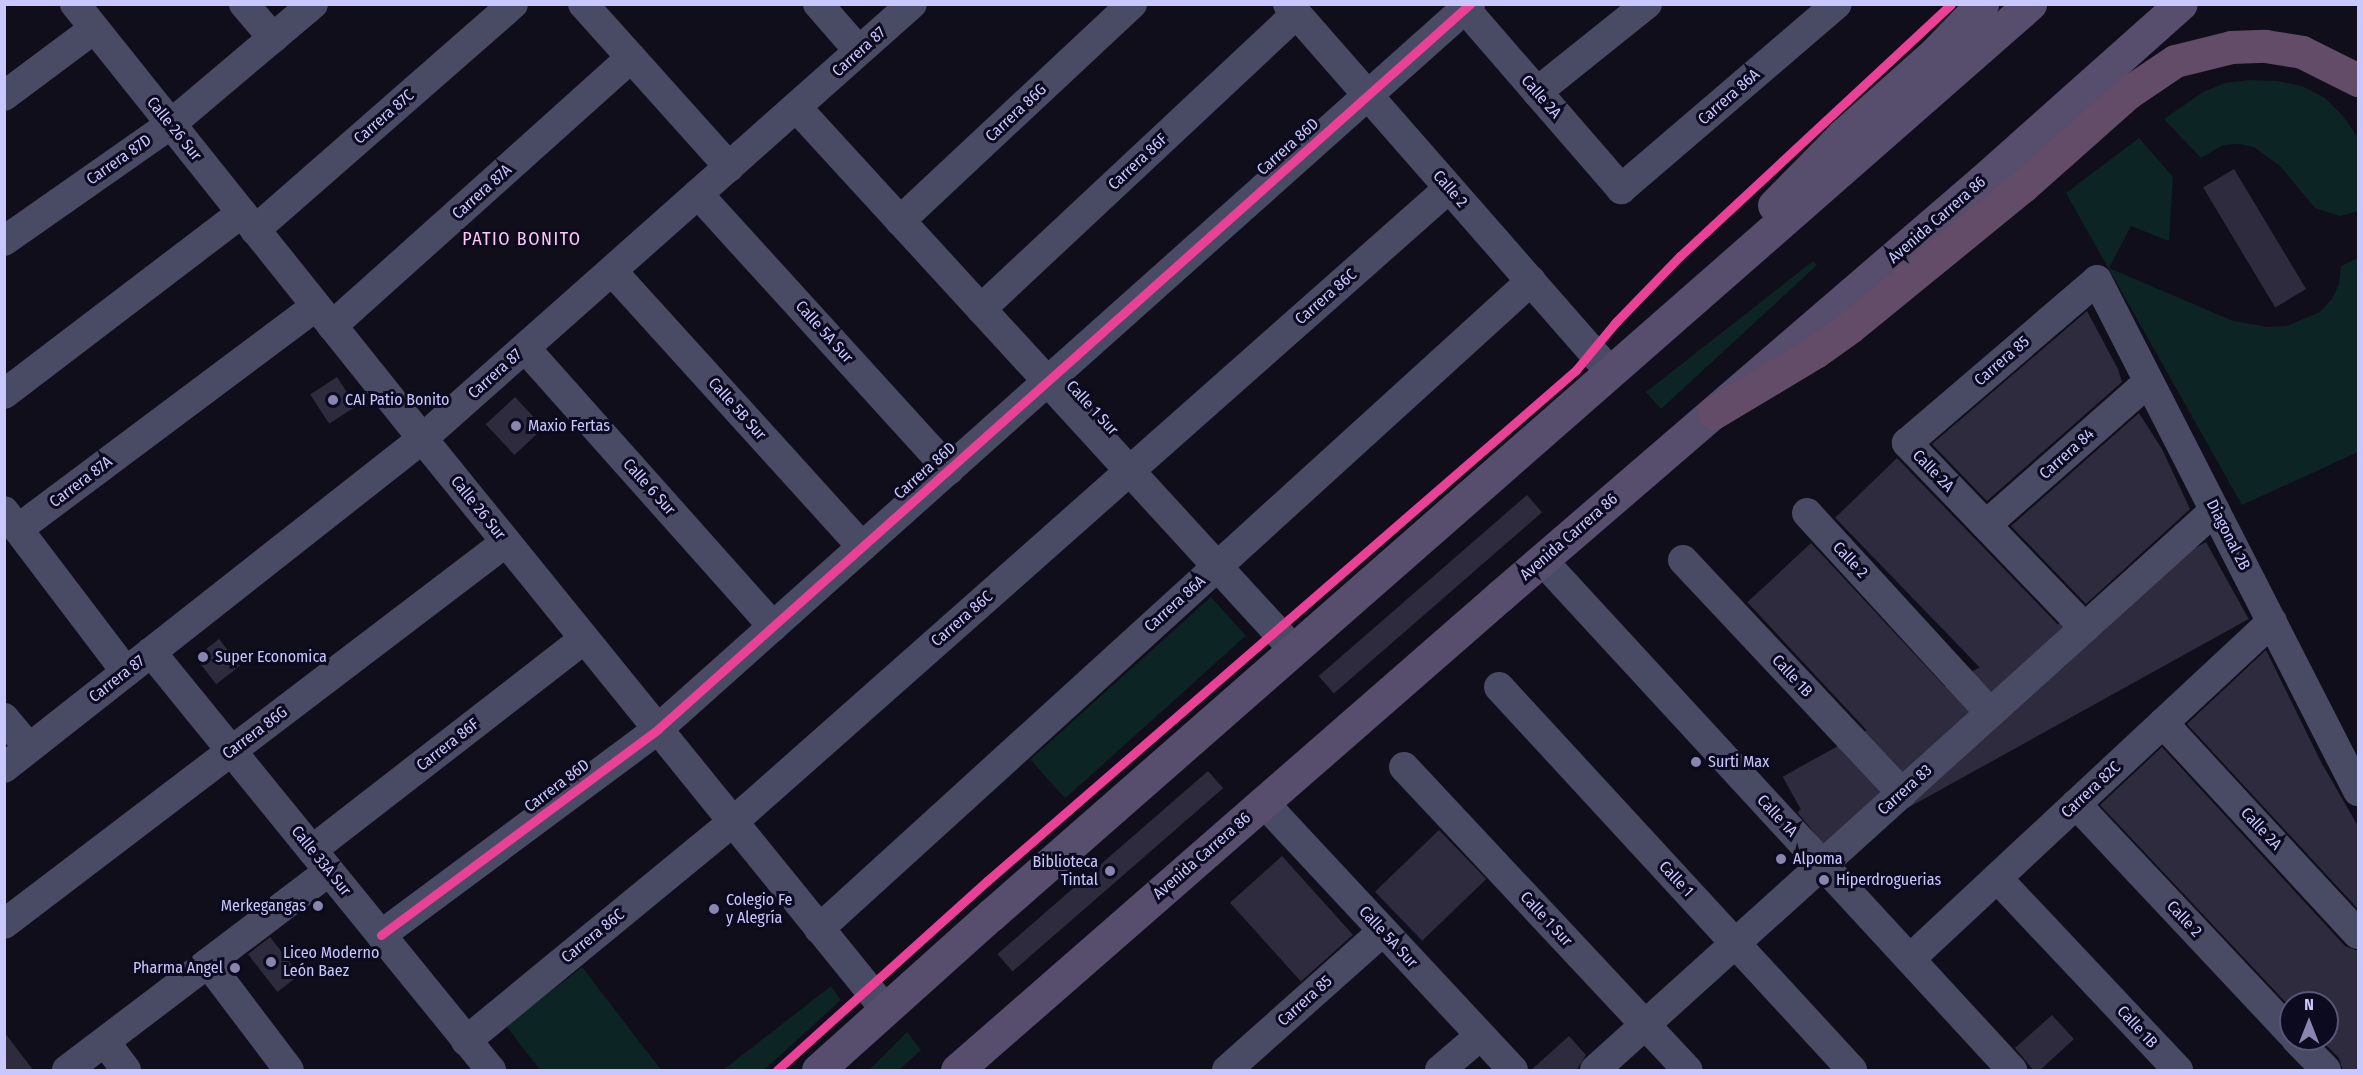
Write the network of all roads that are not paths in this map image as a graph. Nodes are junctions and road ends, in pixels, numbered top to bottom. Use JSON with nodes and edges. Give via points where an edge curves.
{"nodes":[{"id":1,"x":75,"y":4,"type":"edge"},
{"id":2,"x":244,"y":4,"type":"edge"},
{"id":3,"x":313,"y":4,"type":"edge"},
{"id":4,"x":513,"y":4,"type":"edge"},
{"id":5,"x":583,"y":4,"type":"edge"},
{"id":6,"x":818,"y":4,"type":"edge"},
{"id":7,"x":1132,"y":4,"type":"edge"},
{"id":8,"x":1647,"y":4,"type":"edge"},
{"id":9,"x":1837,"y":4,"type":"edge"},
{"id":10,"x":1982,"y":4,"type":"edge"},
{"id":11,"x":2030,"y":4,"type":"edge"},
{"id":12,"x":2181,"y":4,"type":"edge"},
{"id":13,"x":1465,"y":6,"type":"edge"},
{"id":14,"x":898,"y":9,"type":"edge"},
{"id":15,"x":1292,"y":9,"type":"edge"},
{"id":16,"x":94,"y":29,"type":"junction"},
{"id":17,"x":273,"y":38,"type":"junction"},
{"id":18,"x":859,"y":51,"type":"junction"},
{"id":19,"x":631,"y":58,"type":"junction"},
{"id":20,"x":2358,"y":80,"type":"edge"},
{"id":21,"x":1537,"y":92,"type":"junction"},
{"id":22,"x":4,"y":96,"type":"edge"},
{"id":23,"x":1368,"y":96,"type":"junction"},
{"id":24,"x":796,"y":107,"type":"junction"},
{"id":25,"x":171,"y":124,"type":"junction"},
{"id":26,"x":729,"y":167,"type":"junction"},
{"id":27,"x":1449,"y":188,"type":"junction"},
{"id":28,"x":1621,"y":189,"type":"joint"},
{"id":29,"x":698,"y":194,"type":"junction"},
{"id":30,"x":248,"y":221,"type":"junction"},
{"id":31,"x":900,"y":221,"type":"junction"},
{"id":32,"x":4,"y":241,"type":"edge"},
{"id":33,"x":612,"y":271,"type":"junction"},
{"id":34,"x":2097,"y":280,"type":"joint"},
{"id":35,"x":1531,"y":281,"type":"junction"},
{"id":36,"x":981,"y":309,"type":"junction"},
{"id":37,"x":324,"y":316,"type":"junction"},
{"id":38,"x":1661,"y":330,"type":"junction"},
{"id":39,"x":525,"y":348,"type":"junction"},
{"id":40,"x":1611,"y":373,"type":"junction"},
{"id":41,"x":1047,"y":382,"type":"junction"},
{"id":42,"x":2148,"y":382,"type":"junction"},
{"id":43,"x":4,"y":394,"type":"edge"},
{"id":44,"x":1713,"y":413,"type":"junction"},
{"id":45,"x":422,"y":439,"type":"junction"},
{"id":46,"x":1907,"y":443,"type":"joint"},
{"id":47,"x":949,"y":470,"type":"junction"},
{"id":48,"x":1130,"y":471,"type":"junction"},
{"id":49,"x":2215,"y":510,"type":"junction"},
{"id":50,"x":1807,"y":513,"type":"dead end"},
{"id":51,"x":11,"y":520,"type":"edge"},
{"id":52,"x":1986,"y":525,"type":"junction"},
{"id":53,"x":506,"y":542,"type":"junction"},
{"id":54,"x":862,"y":547,"type":"junction"},
{"id":55,"x":1542,"y":560,"type":"junction"},
{"id":56,"x":1683,"y":560,"type":"dead end"},
{"id":57,"x":1217,"y":566,"type":"junction"},
{"id":58,"x":2272,"y":621,"type":"junction"},
{"id":59,"x":773,"y":626,"type":"junction"},
{"id":60,"x":2085,"y":628,"type":"junction"},
{"id":61,"x":585,"y":639,"type":"junction"},
{"id":62,"x":1294,"y":650,"type":"junction"},
{"id":63,"x":151,"y":652,"type":"junction"},
{"id":64,"x":126,"y":672,"type":"junction"},
{"id":65,"x":1499,"y":687,"type":"dead end"},
{"id":66,"x":1990,"y":713,"type":"junction"},
{"id":67,"x":4,"y":718,"type":"edge"},
{"id":68,"x":2163,"y":723,"type":"junction"},
{"id":69,"x":658,"y":729,"type":"junction"},
{"id":70,"x":29,"y":748,"type":"junction"},
{"id":71,"x":231,"y":751,"type":"junction"},
{"id":72,"x":1404,"y":766,"type":"dead end"},
{"id":73,"x":4,"y":768,"type":"edge"},
{"id":74,"x":2358,"y":791,"type":"edge"},
{"id":75,"x":1902,"y":793,"type":"junction"},
{"id":76,"x":1263,"y":803,"type":"junction"},
{"id":77,"x":2076,"y":804,"type":"junction"},
{"id":78,"x":733,"y":822,"type":"junction"},
{"id":79,"x":320,"y":861,"type":"junction"},
{"id":80,"x":1822,"y":865,"type":"junction"},
{"id":81,"x":1997,"y":878,"type":"junction"},
{"id":82,"x":4,"y":924,"type":"edge"},
{"id":83,"x":819,"y":928,"type":"junction"},
{"id":84,"x":1383,"y":931,"type":"junction"},
{"id":85,"x":2358,"y":934,"type":"edge"},
{"id":86,"x":381,"y":935,"type":"junction"},
{"id":87,"x":1735,"y":943,"type":"junction"},
{"id":88,"x":1910,"y":959,"type":"junction"},
{"id":89,"x":208,"y":963,"type":"junction"},
{"id":90,"x":885,"y":1009,"type":"junction"},
{"id":91,"x":2279,"y":1021,"type":"edge"},
{"id":92,"x":1645,"y":1025,"type":"junction"},
{"id":93,"x":1480,"y":1035,"type":"junction"},
{"id":94,"x":466,"y":1041,"type":"junction"},
{"id":95,"x":105,"y":1042,"type":"junction"},
{"id":96,"x":2307,"y":1051,"type":"edge"},
{"id":97,"x":67,"y":1071,"type":"edge"},
{"id":98,"x":126,"y":1071,"type":"edge"},
{"id":99,"x":289,"y":1071,"type":"edge"},
{"id":100,"x":490,"y":1071,"type":"edge"},
{"id":101,"x":818,"y":1071,"type":"edge"},
{"id":102,"x":957,"y":1071,"type":"edge"},
{"id":103,"x":1227,"y":1071,"type":"edge"},
{"id":104,"x":1440,"y":1071,"type":"edge"},
{"id":105,"x":1513,"y":1071,"type":"edge"},
{"id":106,"x":1595,"y":1071,"type":"edge"},
{"id":107,"x":1688,"y":1071,"type":"edge"},
{"id":108,"x":1852,"y":1071,"type":"edge"},
{"id":109,"x":2012,"y":1071,"type":"edge"},
{"id":110,"x":2178,"y":1071,"type":"edge"},
{"id":111,"x":2326,"y":1071,"type":"edge"}],
"edges":[{"from":1,"to":16,"type":"street","name":"Calle 26 Sur"},
{"from":2,"to":17,"type":"street"},
{"from":3,"to":17,"type":"street","name":"Carrera 87D"},
{"from":4,"to":30,"type":"street","name":"Carrera 87C"},
{"from":5,"to":19,"type":"street"},
{"from":6,"to":18,"type":"street"},
{"from":7,"to":31,"type":"street","name":"Carrera 86G"},
{"from":8,"to":21,"type":"street"},
{"from":9,"to":28,"type":"street","name":"Carrera 86A"},
{"from":10,"to":38,"type":"main road","via":[[1935,53],[1815,162]]},
{"from":11,"to":38,"type":"main road"},
{"from":12,"to":44,"type":"main road","name":"Avenida Carrera 86"},
{"from":13,"to":21,"type":"street","name":"Calle 2A"},
{"from":13,"to":23,"type":"street","name":"Carrera 86D"},
{"from":14,"to":18,"type":"street","name":"Carrera 87"},
{"from":15,"to":23,"type":"street","name":"Calle 2"},
{"from":15,"to":36,"type":"street","name":"Carrera 86F"},
{"from":16,"to":22,"type":"street"},
{"from":16,"to":25,"type":"street","name":"Calle 26 Sur"},
{"from":17,"to":25,"type":"street","name":"Carrera 87D"},
{"from":18,"to":24,"type":"street","name":"Carrera 87"},
{"from":19,"to":26,"type":"street"},
{"from":19,"to":37,"type":"street","name":"Carrera 87A"},
{"from":20,"to":44,"type":"highway","via":[[2321,59],[2286,48],[2230,47],[2175,61],[2129,92],[2023,186],[1850,327]]},
{"from":21,"to":28,"type":"street","name":"Calle 2A"},
{"from":23,"to":27,"type":"street","name":"Calle 2"},
{"from":23,"to":41,"type":"street","name":"Carrera 86D"},
{"from":24,"to":26,"type":"street","name":"Carrera 87"},
{"from":24,"to":31,"type":"street","name":"Calle 1 Sur"},
{"from":25,"to":30,"type":"street","name":"Calle 26 Sur"},
{"from":25,"to":32,"type":"street","name":"Carrera 87D"},
{"from":26,"to":29,"type":"street","name":"Carrera 87"},
{"from":27,"to":35,"type":"street","name":"Calle 2"},
{"from":27,"to":48,"type":"street","name":"Carrera 86C"},
{"from":29,"to":33,"type":"street","name":"Carrera 87"},
{"from":29,"to":47,"type":"street","name":"Calle 5A Sur"},
{"from":30,"to":37,"type":"street","name":"Calle 26 Sur"},
{"from":30,"to":43,"type":"street","name":"Carrera 87C"},
{"from":31,"to":36,"type":"street","name":"Calle 1 Sur"},
{"from":33,"to":39,"type":"street","name":"Carrera 87"},
{"from":33,"to":54,"type":"street","name":"Calle 5B Sur"},
{"from":34,"to":42,"type":"street","name":"Diagonal 2B"},
{"from":34,"to":46,"type":"street","name":"Carrera 85"},
{"from":35,"to":40,"type":"street","name":"Calle 2"},
{"from":35,"to":57,"type":"street","name":"Carrera 86A"},
{"from":36,"to":41,"type":"street","name":"Calle 1 Sur"},
{"from":37,"to":45,"type":"street","name":"Calle 26 Sur"},
{"from":37,"to":51,"type":"street","name":"Carrera 87A"},
{"from":38,"to":40,"type":"main road"},
{"from":39,"to":45,"type":"street","name":"Carrera 87"},
{"from":39,"to":59,"type":"street","name":"Calle 6 Sur"},
{"from":40,"to":62,"type":"main road"},
{"from":41,"to":47,"type":"street","name":"Carrera 86D"},
{"from":41,"to":48,"type":"street","name":"Calle 1 Sur"},
{"from":42,"to":49,"type":"street","name":"Diagonal 2B"},
{"from":42,"to":52,"type":"street","name":"Carrera 84"},
{"from":44,"to":55,"type":"main road","name":"Avenida Carrera 86"},
{"from":45,"to":53,"type":"street","name":"Calle 26 Sur"},
{"from":45,"to":63,"type":"street","name":"Carrera 87"},
{"from":46,"to":52,"type":"street","name":"Calle 2A"},
{"from":47,"to":54,"type":"street","name":"Carrera 86D"},
{"from":48,"to":57,"type":"street","name":"Calle 1 Sur"},
{"from":48,"to":78,"type":"street","name":"Carrera 86C"},
{"from":49,"to":58,"type":"street","name":"Diagonal 2B"},
{"from":49,"to":60,"type":"street","name":"Carrera 83"},
{"from":50,"to":66,"type":"street","name":"Calle 2"},
{"from":51,"to":64,"type":"street"},
{"from":52,"to":60,"type":"street","name":"Calle 2A"},
{"from":53,"to":61,"type":"street","name":"Calle 26 Sur"},
{"from":53,"to":71,"type":"street","name":"Carrera 86G"},
{"from":54,"to":59,"type":"street","name":"Carrera 86D"},
{"from":55,"to":76,"type":"main road","name":"Avenida Carrera 86"},
{"from":55,"to":80,"type":"street","name":"Calle 1A"},
{"from":56,"to":75,"type":"street","name":"Calle 1B"},
{"from":57,"to":62,"type":"street","name":"Calle 1 Sur"},
{"from":57,"to":83,"type":"street","name":"Carrera 86A"},
{"from":58,"to":68,"type":"street","name":"Carrera 82C"},
{"from":58,"to":74,"type":"street","name":"Diagonal 2B"},
{"from":59,"to":69,"type":"street","name":"Carrera 86D"},
{"from":60,"to":66,"type":"street","name":"Carrera 83"},
{"from":61,"to":69,"type":"street","name":"Calle 26 Sur"},
{"from":61,"to":79,"type":"street","name":"Carrera 86F"},
{"from":62,"to":90,"type":"main road"},
{"from":63,"to":64,"type":"street","name":"Carrera 87"},
{"from":63,"to":71,"type":"street","name":"Calle 33A Sur"},
{"from":64,"to":70,"type":"street","name":"Carrera 87"},
{"from":65,"to":87,"type":"street","name":"Calle 1"},
{"from":66,"to":75,"type":"street","name":"Carrera 83"},
{"from":67,"to":70,"type":"street"},
{"from":68,"to":77,"type":"street","name":"Carrera 82C"},
{"from":68,"to":85,"type":"street","name":"Calle 2A"},
{"from":69,"to":78,"type":"street","name":"Calle 26 Sur"},
{"from":69,"to":86,"type":"street","name":"Carrera 86D"},
{"from":70,"to":73,"type":"street","name":"Carrera 87"},
{"from":71,"to":79,"type":"street","name":"Calle 33A Sur"},
{"from":71,"to":82,"type":"street","name":"Carrera 86G"},
{"from":72,"to":92,"type":"street","name":"Calle 1 Sur"},
{"from":75,"to":80,"type":"street","name":"Carrera 83"},
{"from":76,"to":84,"type":"street","name":"Calle 5A Sur"},
{"from":76,"to":102,"type":"main road","name":"Avenida Carrera 86"},
{"from":77,"to":81,"type":"street","name":"Carrera 82C"},
{"from":77,"to":91,"type":"street","name":"Calle 2"},
{"from":78,"to":83,"type":"street","name":"Calle 26 Sur"},
{"from":78,"to":94,"type":"street","name":"Carrera 86C"},
{"from":79,"to":86,"type":"street","name":"Calle 33A Sur"},
{"from":79,"to":89,"type":"street","name":"Carrera 86F"},
{"from":80,"to":87,"type":"street","name":"Carrera 83"},
{"from":80,"to":88,"type":"street","name":"Calle 1A"},
{"from":81,"to":88,"type":"street","name":"Carrera 82C"},
{"from":81,"to":110,"type":"street","name":"Calle 1B"},
{"from":83,"to":90,"type":"street","name":"Calle 26 Sur"},
{"from":84,"to":93,"type":"street","name":"Calle 5A Sur"},
{"from":84,"to":103,"type":"street","name":"Carrera 85"},
{"from":86,"to":94,"type":"street","name":"Calle 33A Sur"},
{"from":87,"to":92,"type":"street","name":"Carrera 83"},
{"from":87,"to":108,"type":"street","name":"Calle 1"},
{"from":88,"to":109,"type":"street","name":"Calle 1A"},
{"from":89,"to":95,"type":"street","name":"Carrera 86F"},
{"from":89,"to":99,"type":"street"},
{"from":90,"to":101,"type":"main road"},
{"from":92,"to":106,"type":"street","name":"Carrera 83"},
{"from":92,"to":107,"type":"street","name":"Calle 1 Sur"},
{"from":93,"to":104,"type":"street"},
{"from":93,"to":105,"type":"street","name":"Calle 5A Sur"},
{"from":94,"to":100,"type":"street","name":"Calle 33A Sur"},
{"from":95,"to":97,"type":"street","name":"Carrera 86F"},
{"from":95,"to":98,"type":"street"},
{"from":96,"to":111,"type":"street"}]}
